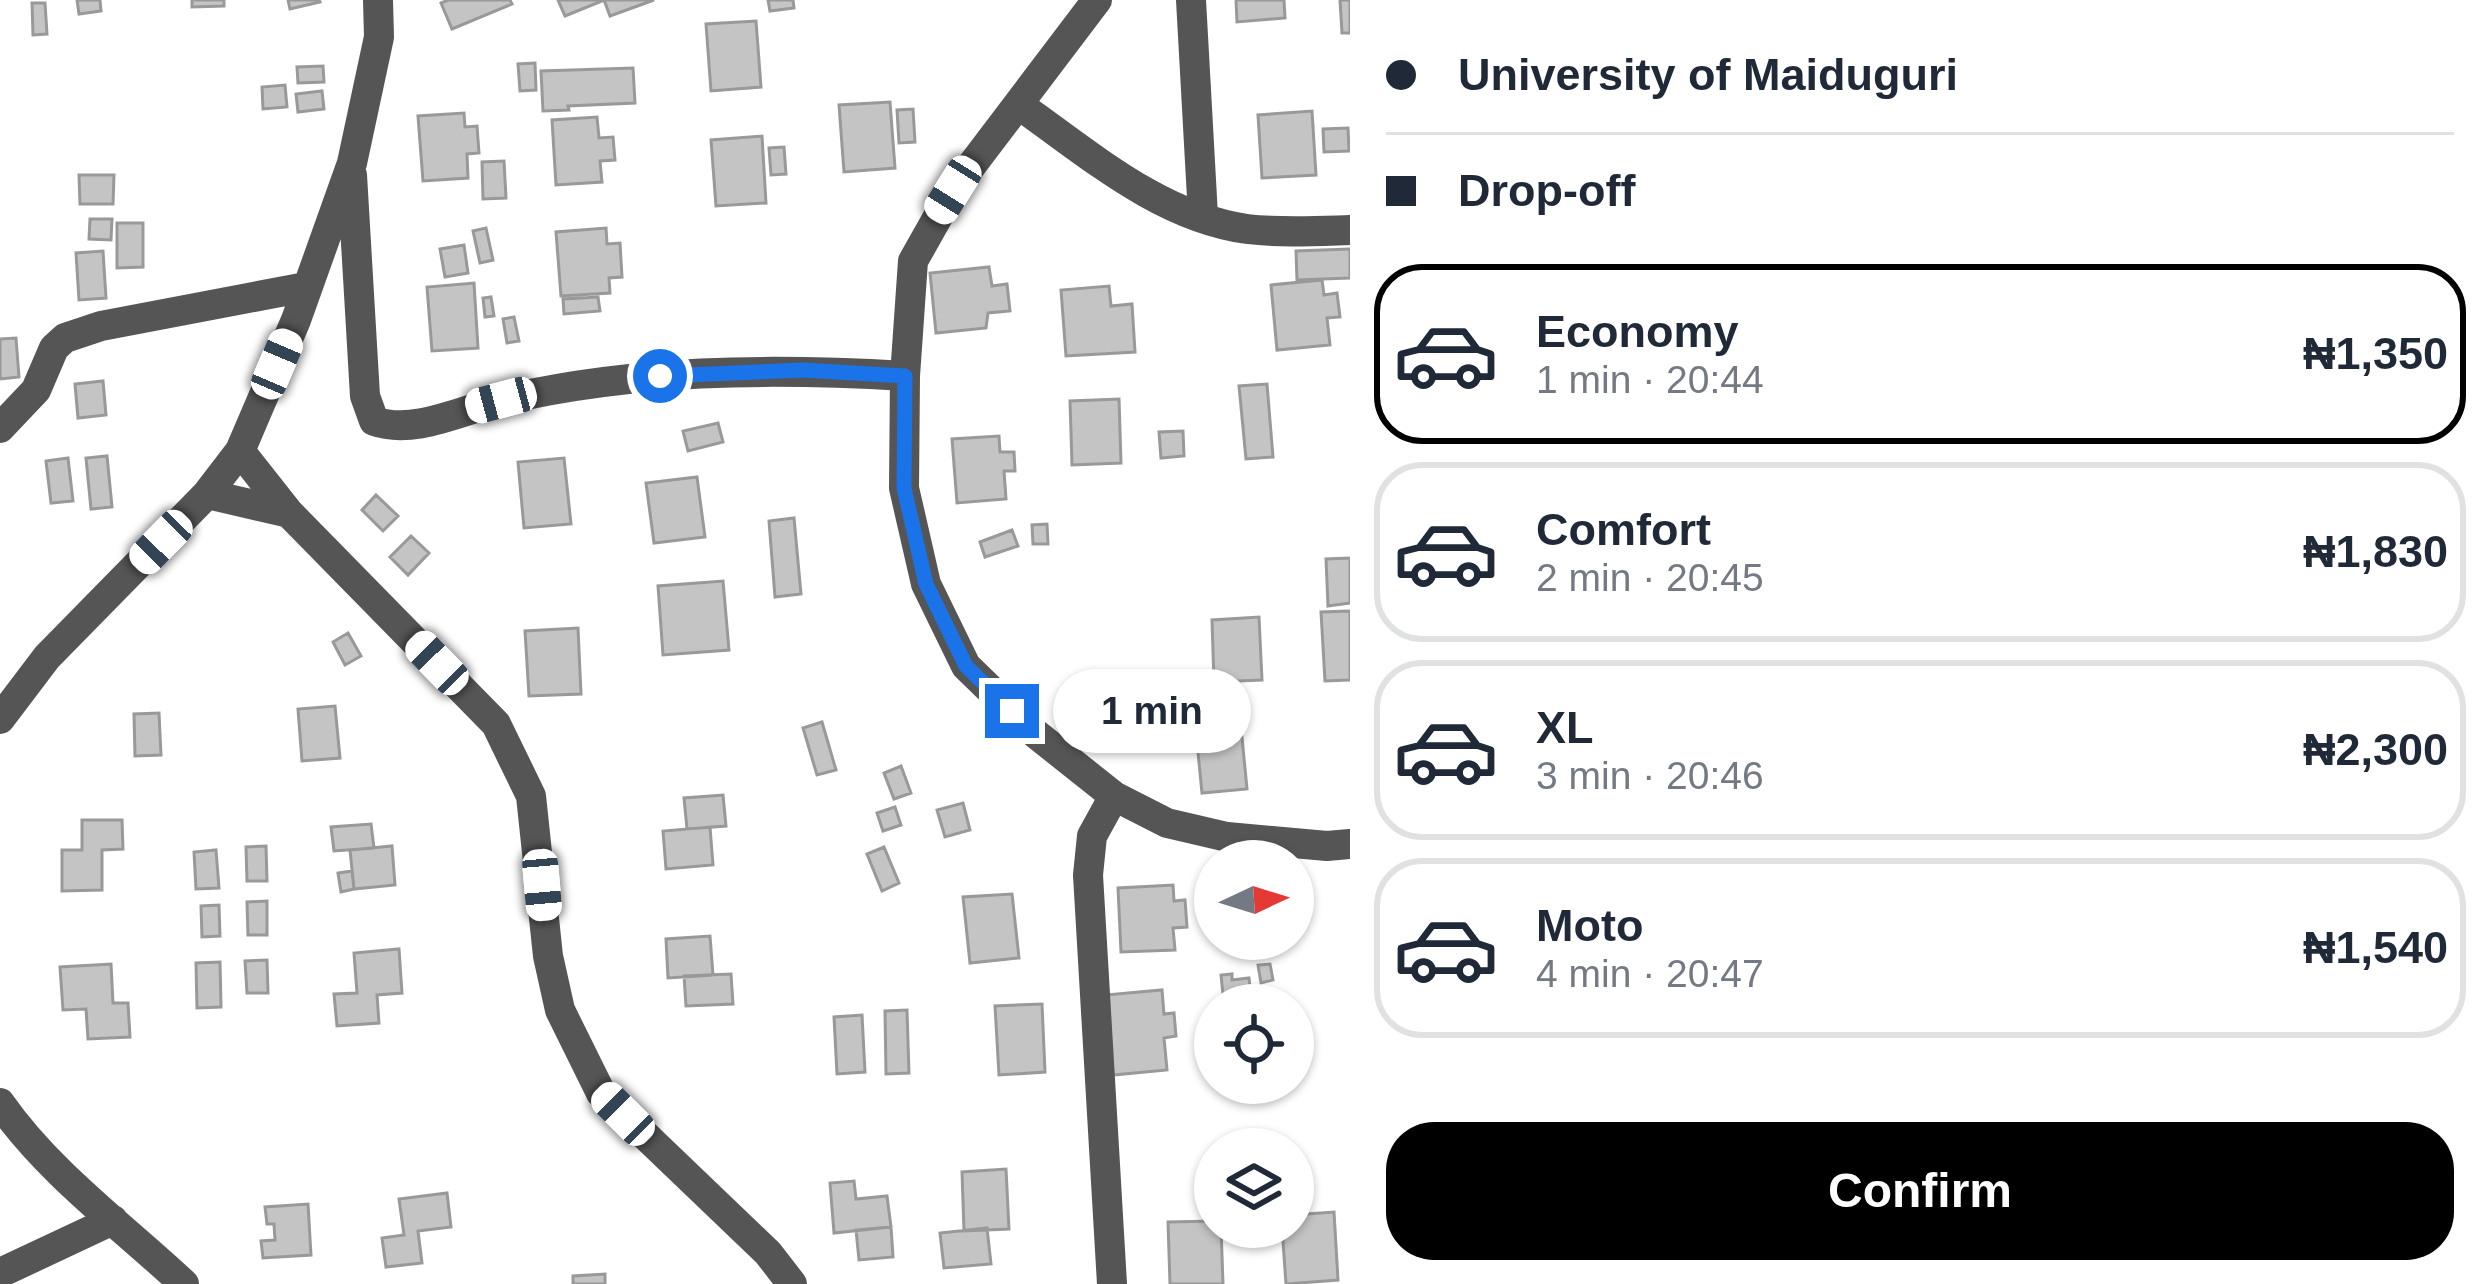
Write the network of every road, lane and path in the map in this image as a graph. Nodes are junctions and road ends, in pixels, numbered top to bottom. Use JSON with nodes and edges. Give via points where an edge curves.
{"nodes":[{"id":1,"x":378,"y":0,"type":"edge"},
{"id":2,"x":1096,"y":0,"type":"edge"},
{"id":3,"x":1191,"y":0,"type":"edge"},
{"id":4,"x":1019,"y":105,"type":"junction"},
{"id":5,"x":352,"y":163,"type":"junction"},
{"id":6,"x":1203,"y":216,"type":"junction"},
{"id":7,"x":1350,"y":230,"type":"edge"},
{"id":8,"x":306,"y":287,"type":"junction"},
{"id":9,"x":905,"y":376,"type":"junction"},
{"id":10,"x":0,"y":428,"type":"edge"},
{"id":11,"x":239,"y":451,"type":"junction"},
{"id":12,"x":207,"y":494,"type":"junction"},
{"id":13,"x":289,"y":514,"type":"junction"},
{"id":14,"x":0,"y":719,"type":"edge"},
{"id":15,"x":1114,"y":796,"type":"junction"},
{"id":16,"x":1350,"y":844,"type":"edge"},
{"id":17,"x":0,"y":1103,"type":"edge"},
{"id":18,"x":113,"y":1220,"type":"junction"},
{"id":19,"x":0,"y":1273,"type":"edge"},
{"id":20,"x":184,"y":1284,"type":"edge"},
{"id":21,"x":792,"y":1284,"type":"edge"},
{"id":22,"x":1112,"y":1284,"type":"edge"}],
"edges":[{"from":1,"to":5,"type":"street","via":[[379,37]]},
{"from":2,"to":4,"type":"street"},
{"from":3,"to":6,"type":"street"},
{"from":4,"to":6,"type":"street","via":[[1144,194]]},
{"from":4,"to":9,"type":"street","via":[[953,190],[914,261]]},
{"from":5,"to":8,"type":"street"},
{"from":5,"to":9,"type":"street","via":[[365,396],[374,421],[396,429],[612,378],[803,370]]},
{"from":6,"to":7,"type":"street","via":[[1245,229]]},
{"from":8,"to":10,"type":"street","via":[[65,338],[36,390]]},
{"from":8,"to":11,"type":"street"},
{"from":9,"to":15,"type":"street","via":[[904,488],[926,584],[966,666]]},
{"from":11,"to":12,"type":"street"},
{"from":11,"to":13,"type":"street"},
{"from":12,"to":13,"type":"street"},
{"from":12,"to":14,"type":"street","via":[[47,657]]},
{"from":13,"to":21,"type":"street","via":[[496,724],[531,796],[560,1010],[601,1093]]},
{"from":15,"to":16,"type":"street","via":[[1167,823],[1226,837]]},
{"from":15,"to":22,"type":"street","via":[[1092,836],[1088,874]]},
{"from":17,"to":18,"type":"street"},
{"from":18,"to":19,"type":"street"},
{"from":18,"to":20,"type":"street"}]}
